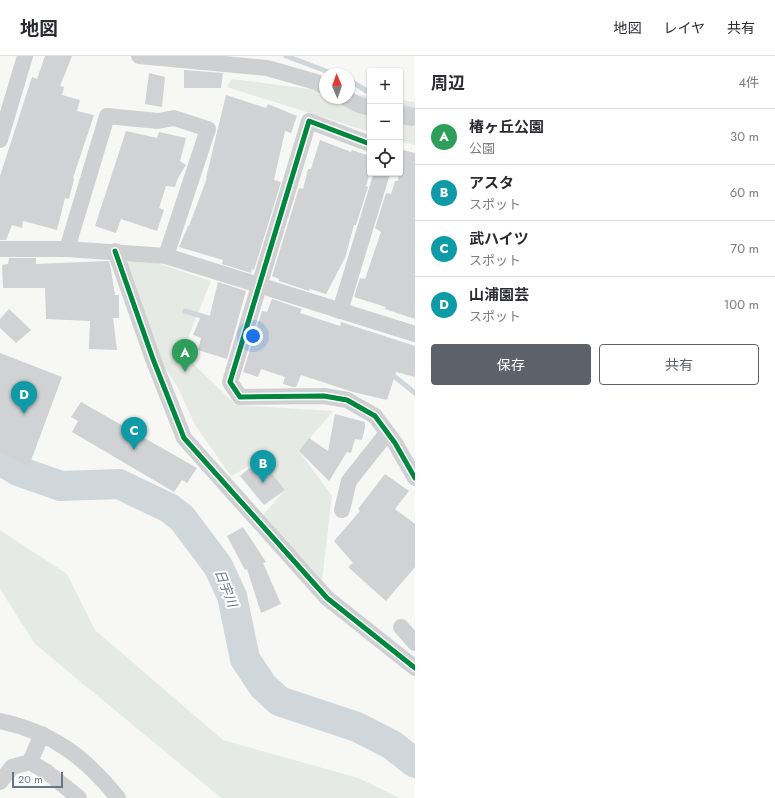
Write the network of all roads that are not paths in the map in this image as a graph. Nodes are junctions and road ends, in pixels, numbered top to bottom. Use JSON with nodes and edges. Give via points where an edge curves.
{"nodes":[{"id":1,"x":26,"y":56,"type":"edge"},
{"id":2,"x":139,"y":56,"type":"edge"},
{"id":3,"x":178,"y":58,"type":"edge"},
{"id":4,"x":268,"y":62,"type":"edge"},
{"id":5,"x":319,"y":84,"type":"edge"},
{"id":6,"x":355,"y":103,"type":"edge"},
{"id":7,"x":367,"y":107,"type":"edge"},
{"id":8,"x":403,"y":117,"type":"edge"},
{"id":9,"x":415,"y":118,"type":"edge"},
{"id":10,"x":0,"y":140,"type":"edge"},
{"id":11,"x":367,"y":143,"type":"edge"},
{"id":12,"x":381,"y":176,"type":"edge"},
{"id":13,"x":0,"y":249,"type":"edge"},
{"id":14,"x":66,"y":249,"type":"junction"},
{"id":15,"x":116,"y":251,"type":"junction"},
{"id":16,"x":166,"y":256,"type":"junction"},
{"id":17,"x":259,"y":284,"type":"junction"},
{"id":18,"x":340,"y":311,"type":"junction"},
{"id":19,"x":415,"y":334,"type":"edge"},
{"id":20,"x":387,"y":432,"type":"junction"},
{"id":21,"x":415,"y":478,"type":"edge"},
{"id":22,"x":342,"y":510,"type":"dead end"},
{"id":23,"x":402,"y":627,"type":"dead end"},
{"id":24,"x":415,"y":642,"type":"edge"},
{"id":25,"x":415,"y":668,"type":"edge"},
{"id":26,"x":0,"y":721,"type":"edge"},
{"id":27,"x":42,"y":734,"type":"junction"},
{"id":28,"x":30,"y":762,"type":"junction"},
{"id":29,"x":0,"y":782,"type":"edge"},
{"id":30,"x":79,"y":798,"type":"edge"},
{"id":31,"x":118,"y":798,"type":"edge"}],
"edges":[{"from":1,"to":10,"type":"street"},
{"from":2,"to":3,"type":"street"},
{"from":3,"to":4,"type":"street"},
{"from":4,"to":5,"type":"street"},
{"from":6,"to":7,"type":"street"},
{"from":8,"to":9,"type":"street"},
{"from":11,"to":17,"type":"street","via":[[309,121]]},
{"from":12,"to":18,"type":"street"},
{"from":13,"to":14,"type":"street"},
{"from":14,"to":15,"type":"street"},
{"from":14,"to":16,"type":"street","via":[[106,116],[158,121],[174,118],[208,129]]},
{"from":15,"to":16,"type":"street"},
{"from":15,"to":25,"type":"street","via":[[153,359],[184,438],[327,598]]},
{"from":16,"to":17,"type":"street"},
{"from":17,"to":18,"type":"street"},
{"from":17,"to":20,"type":"street","via":[[230,382],[240,398],[324,396],[346,400],[375,416]]},
{"from":18,"to":19,"type":"street"},
{"from":20,"to":21,"type":"street"},
{"from":20,"to":22,"type":"street","via":[[349,481]]},
{"from":23,"to":24,"type":"street"},
{"from":26,"to":27,"type":"street","via":[[23,726]]},
{"from":27,"to":28,"type":"street"},
{"from":27,"to":31,"type":"street","via":[[83,759]]},
{"from":28,"to":29,"type":"street","via":[[12,767]]},
{"from":28,"to":30,"type":"street","via":[[47,772]]}]}
